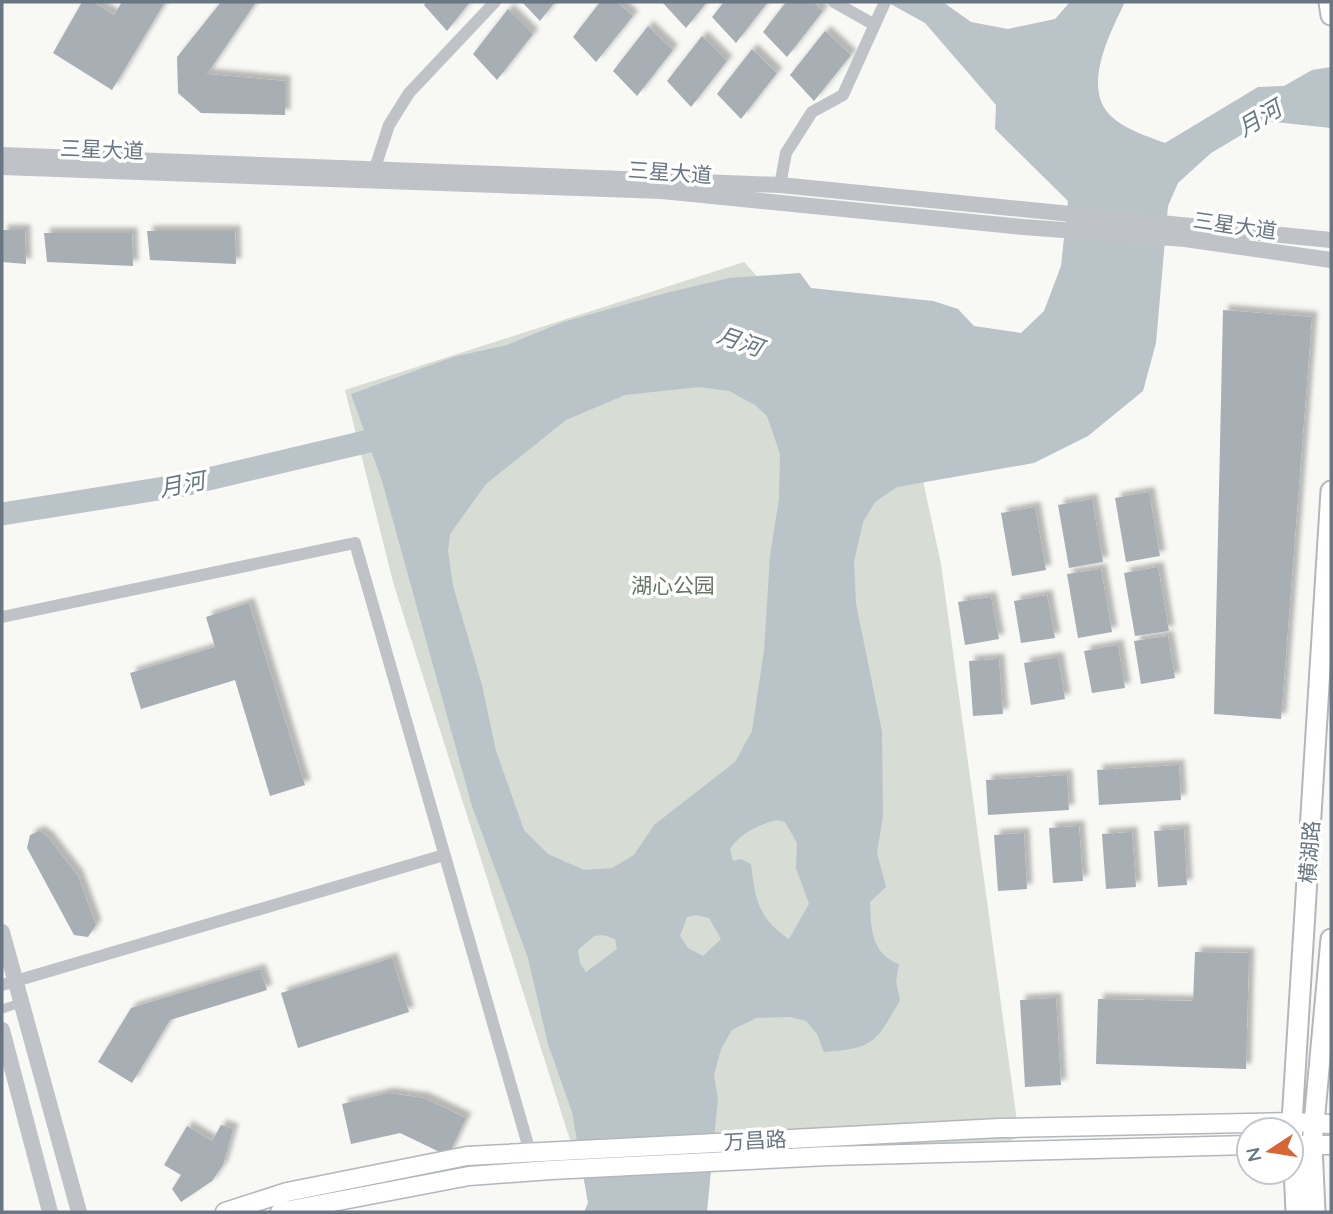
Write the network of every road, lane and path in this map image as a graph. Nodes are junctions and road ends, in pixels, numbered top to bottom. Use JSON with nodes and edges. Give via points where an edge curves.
{"nodes":[{"id":1,"x":495,"y":2,"type":"edge"},
{"id":2,"x":834,"y":2,"type":"edge"},
{"id":3,"x":1329,"y":2,"type":"edge"},
{"id":4,"x":884,"y":4,"type":"edge"},
{"id":5,"x":1331,"y":15,"type":"edge"},
{"id":6,"x":873,"y":24,"type":"junction"},
{"id":7,"x":2,"y":155,"type":"edge"},
{"id":8,"x":2,"y":167,"type":"edge"},
{"id":9,"x":374,"y":168,"type":"junction"},
{"id":10,"x":780,"y":185,"type":"junction"},
{"id":11,"x":1186,"y":233,"type":"junction"},
{"id":12,"x":1331,"y":240,"type":"edge"},
{"id":13,"x":1331,"y":260,"type":"edge"},
{"id":14,"x":1331,"y":491,"type":"edge"},
{"id":15,"x":2,"y":617,"type":"edge"},
{"id":16,"x":444,"y":855,"type":"junction"},
{"id":17,"x":2,"y":932,"type":"edge"},
{"id":18,"x":1331,"y":939,"type":"edge"},
{"id":19,"x":8,"y":984,"type":"edge"},
{"id":20,"x":21,"y":1003,"type":"junction"},
{"id":21,"x":2,"y":1009,"type":"edge"},
{"id":22,"x":2,"y":1030,"type":"edge"},
{"id":23,"x":1292,"y":1116,"type":"edge"},
{"id":24,"x":1235,"y":1123,"type":"edge"},
{"id":25,"x":1322,"y":1124,"type":"edge"},
{"id":26,"x":1235,"y":1145,"type":"edge"},
{"id":27,"x":1307,"y":1145,"type":"edge"},
{"id":28,"x":530,"y":1152,"type":"junction"},
{"id":29,"x":50,"y":1212,"type":"edge"},
{"id":30,"x":79,"y":1212,"type":"edge"},
{"id":31,"x":225,"y":1212,"type":"edge"},
{"id":32,"x":281,"y":1212,"type":"edge"},
{"id":33,"x":1296,"y":1212,"type":"edge"},
{"id":34,"x":1315,"y":1212,"type":"edge"}],
"edges":[{"from":1,"to":9,"type":"street","via":[[409,93],[389,125]]},
{"from":2,"to":6,"type":"street"},
{"from":3,"to":5,"type":"highway"},
{"from":4,"to":6,"type":"street"},
{"from":6,"to":10,"type":"street","via":[[843,94],[812,112],[786,153]]},
{"from":7,"to":9,"type":"street","name":"三星大道"},
{"from":8,"to":11,"type":"street","name":"三星大道","via":[[662,191],[1023,228]]},
{"from":9,"to":10,"type":"street","name":"三星大道"},
{"from":10,"to":11,"type":"street","name":"三星大道","via":[[1023,209]]},
{"from":11,"to":12,"type":"street","name":"三星大道"},
{"from":11,"to":13,"type":"street","name":"三星大道"},
{"from":14,"to":23,"type":"highway","name":"横湖路"},
{"from":15,"to":16,"type":"street","via":[[355,542]]},
{"from":16,"to":19,"type":"street"},
{"from":16,"to":28,"type":"street"},
{"from":17,"to":19,"type":"street"},
{"from":18,"to":25,"type":"highway","name":"横湖路"},
{"from":19,"to":20,"type":"street"},
{"from":20,"to":21,"type":"street"},
{"from":20,"to":30,"type":"street"},
{"from":22,"to":29,"type":"street"},
{"from":24,"to":28,"type":"main road","name":"万昌路","via":[[1000,1128]]},
{"from":25,"to":27,"type":"highway","name":"横湖路"},
{"from":26,"to":32,"type":"main road","name":"万昌路","via":[[828,1156],[551,1170],[469,1176]]},
{"from":27,"to":33,"type":"highway","name":"横湖路"},
{"from":27,"to":34,"type":"highway","name":"横湖路"},
{"from":28,"to":31,"type":"main road","name":"万昌路","via":[[454,1159],[287,1192]]}]}
